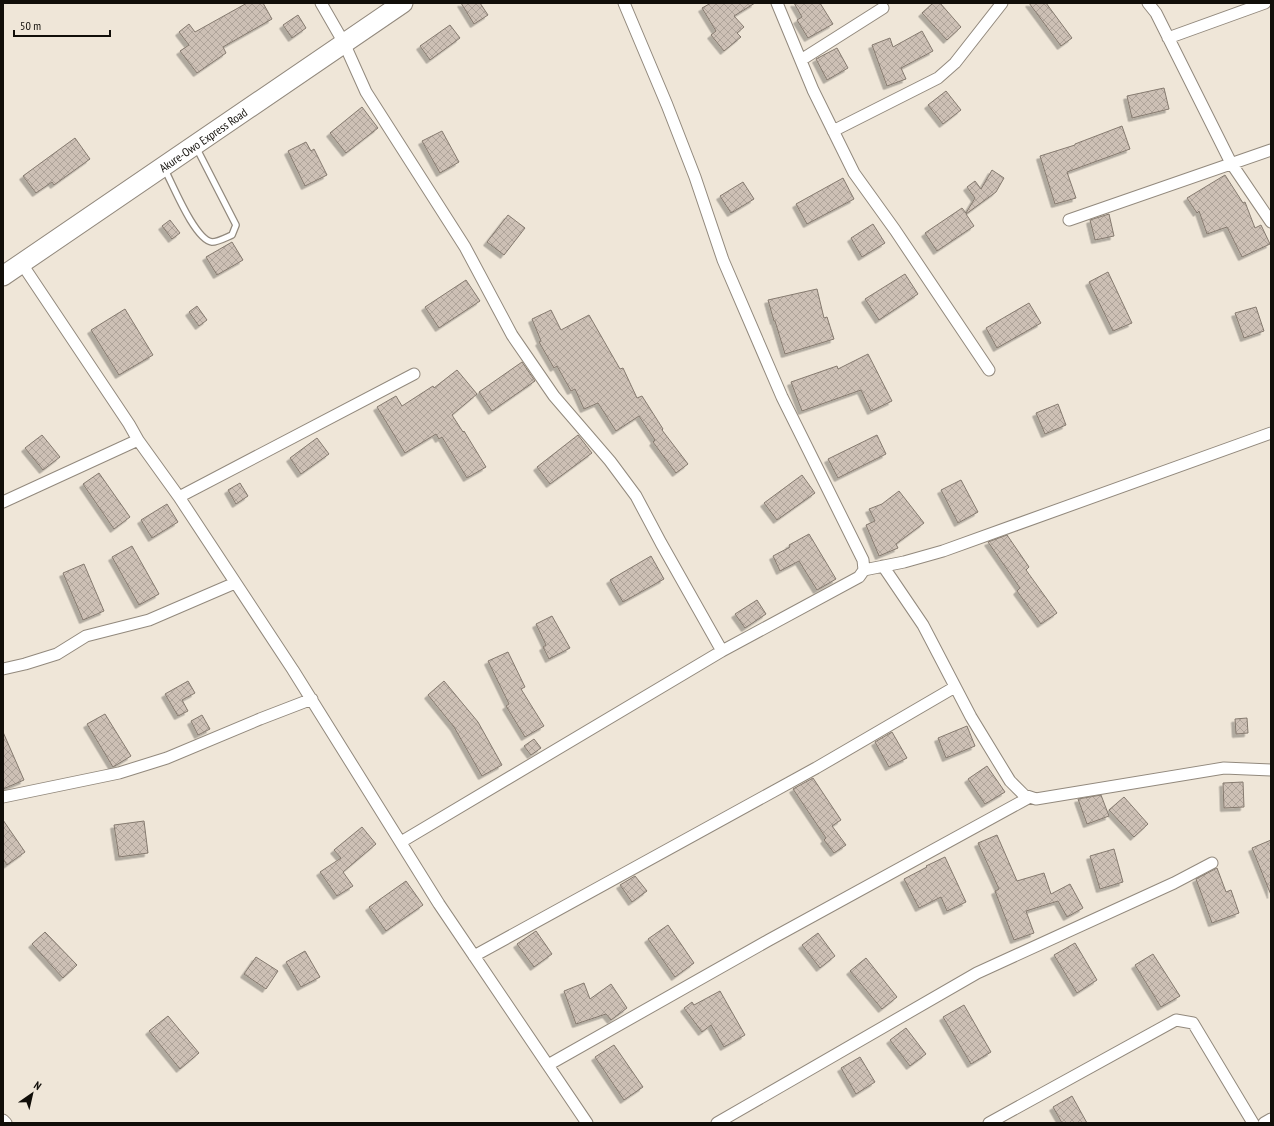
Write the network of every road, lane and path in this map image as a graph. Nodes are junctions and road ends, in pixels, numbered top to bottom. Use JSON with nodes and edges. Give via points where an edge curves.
{"nodes":[{"id":1,"x":321,"y":3,"type":"edge"},
{"id":2,"x":403,"y":3,"type":"edge"},
{"id":3,"x":624,"y":3,"type":"edge"},
{"id":4,"x":777,"y":3,"type":"edge"},
{"id":5,"x":1002,"y":3,"type":"edge"},
{"id":6,"x":1148,"y":3,"type":"edge"},
{"id":7,"x":1265,"y":3,"type":"edge"},
{"id":8,"x":883,"y":8,"type":"dead end"},
{"id":9,"x":1168,"y":38,"type":"junction"},
{"id":10,"x":344,"y":43,"type":"junction"},
{"id":11,"x":801,"y":60,"type":"junction"},
{"id":12,"x":833,"y":131,"type":"junction"},
{"id":13,"x":195,"y":145,"type":"junction"},
{"id":14,"x":1271,"y":150,"type":"edge"},
{"id":15,"x":1231,"y":164,"type":"junction"},
{"id":16,"x":164,"y":166,"type":"junction"},
{"id":17,"x":1069,"y":220,"type":"dead end"},
{"id":18,"x":1271,"y":222,"type":"edge"},
{"id":19,"x":22,"y":264,"type":"junction"},
{"id":20,"x":3,"y":276,"type":"edge"},
{"id":21,"x":989,"y":370,"type":"dead end"},
{"id":22,"x":414,"y":374,"type":"dead end"},
{"id":23,"x":1271,"y":433,"type":"edge"},
{"id":24,"x":138,"y":440,"type":"junction"},
{"id":25,"x":179,"y":497,"type":"junction"},
{"id":26,"x":3,"y":502,"type":"edge"},
{"id":27,"x":883,"y":566,"type":"junction"},
{"id":28,"x":864,"y":570,"type":"junction"},
{"id":29,"x":235,"y":583,"type":"junction"},
{"id":30,"x":722,"y":651,"type":"junction"},
{"id":31,"x":3,"y":669,"type":"edge"},
{"id":32,"x":955,"y":687,"type":"junction"},
{"id":33,"x":312,"y":699,"type":"junction"},
{"id":34,"x":1271,"y":770,"type":"edge"},
{"id":35,"x":3,"y":797,"type":"edge"},
{"id":36,"x":1030,"y":797,"type":"junction"},
{"id":37,"x":401,"y":842,"type":"junction"},
{"id":38,"x":1212,"y":863,"type":"dead end"},
{"id":39,"x":474,"y":956,"type":"junction"},
{"id":40,"x":548,"y":1065,"type":"junction"},
{"id":41,"x":3,"y":1120,"type":"edge"},
{"id":42,"x":1271,"y":1120,"type":"edge"},
{"id":43,"x":6,"y":1123,"type":"edge"},
{"id":44,"x":587,"y":1123,"type":"edge"},
{"id":45,"x":717,"y":1123,"type":"edge"},
{"id":46,"x":989,"y":1123,"type":"edge"},
{"id":47,"x":1253,"y":1123,"type":"edge"},
{"id":48,"x":1264,"y":1123,"type":"edge"}],
"edges":[{"from":1,"to":10,"type":"street"},
{"from":2,"to":10,"type":"highway","name":"Akure-Owo Express Road"},
{"from":3,"to":28,"type":"street","via":[[695,177],[723,260],[782,397],[863,560]]},
{"from":4,"to":11,"type":"street"},
{"from":5,"to":12,"type":"street","via":[[955,63],[938,78]]},
{"from":6,"to":9,"type":"street"},
{"from":7,"to":9,"type":"street"},
{"from":8,"to":11,"type":"street"},
{"from":9,"to":15,"type":"street"},
{"from":10,"to":13,"type":"highway","name":"Akure-Owo Express Road"},
{"from":10,"to":30,"type":"street","via":[[366,92],[465,247],[512,335],[554,396],[610,461],[636,496]]},
{"from":11,"to":12,"type":"street"},
{"from":12,"to":21,"type":"street","via":[[854,173]]},
{"from":13,"to":16,"type":"highway","name":"Akure-Owo Express Road"},
{"from":13,"to":16,"type":"lane","via":[[236,225],[232,235],[212,242],[205,239],[194,227]]},
{"from":14,"to":15,"type":"street"},
{"from":15,"to":17,"type":"street"},
{"from":15,"to":18,"type":"street"},
{"from":16,"to":19,"type":"highway","name":"Akure-Owo Express Road"},
{"from":19,"to":20,"type":"highway","name":"Akure-Owo Express Road"},
{"from":19,"to":24,"type":"street"},
{"from":22,"to":25,"type":"street"},
{"from":23,"to":27,"type":"street","via":[[943,551]]},
{"from":24,"to":25,"type":"street"},
{"from":24,"to":26,"type":"street"},
{"from":25,"to":29,"type":"street"},
{"from":27,"to":28,"type":"street"},
{"from":27,"to":32,"type":"street","via":[[923,625]]},
{"from":28,"to":30,"type":"street","via":[[859,577]]},
{"from":29,"to":31,"type":"street","via":[[149,620],[86,636],[57,654]]},
{"from":29,"to":33,"type":"street"},
{"from":30,"to":37,"type":"street"},
{"from":32,"to":36,"type":"street","via":[[1010,781],[1024,795]]},
{"from":32,"to":39,"type":"street","via":[[816,768]]},
{"from":33,"to":35,"type":"street","via":[[174,755],[120,773]]},
{"from":33,"to":37,"type":"street"},
{"from":34,"to":36,"type":"street","via":[[1224,768]]},
{"from":36,"to":40,"type":"street"},
{"from":37,"to":39,"type":"street"},
{"from":38,"to":45,"type":"street","via":[[1174,883],[977,973]]},
{"from":39,"to":40,"type":"street"},
{"from":40,"to":44,"type":"street"},
{"from":41,"to":43,"type":"street"},
{"from":42,"to":48,"type":"street"},
{"from":46,"to":47,"type":"street","via":[[1176,1020],[1193,1024]]}]}
